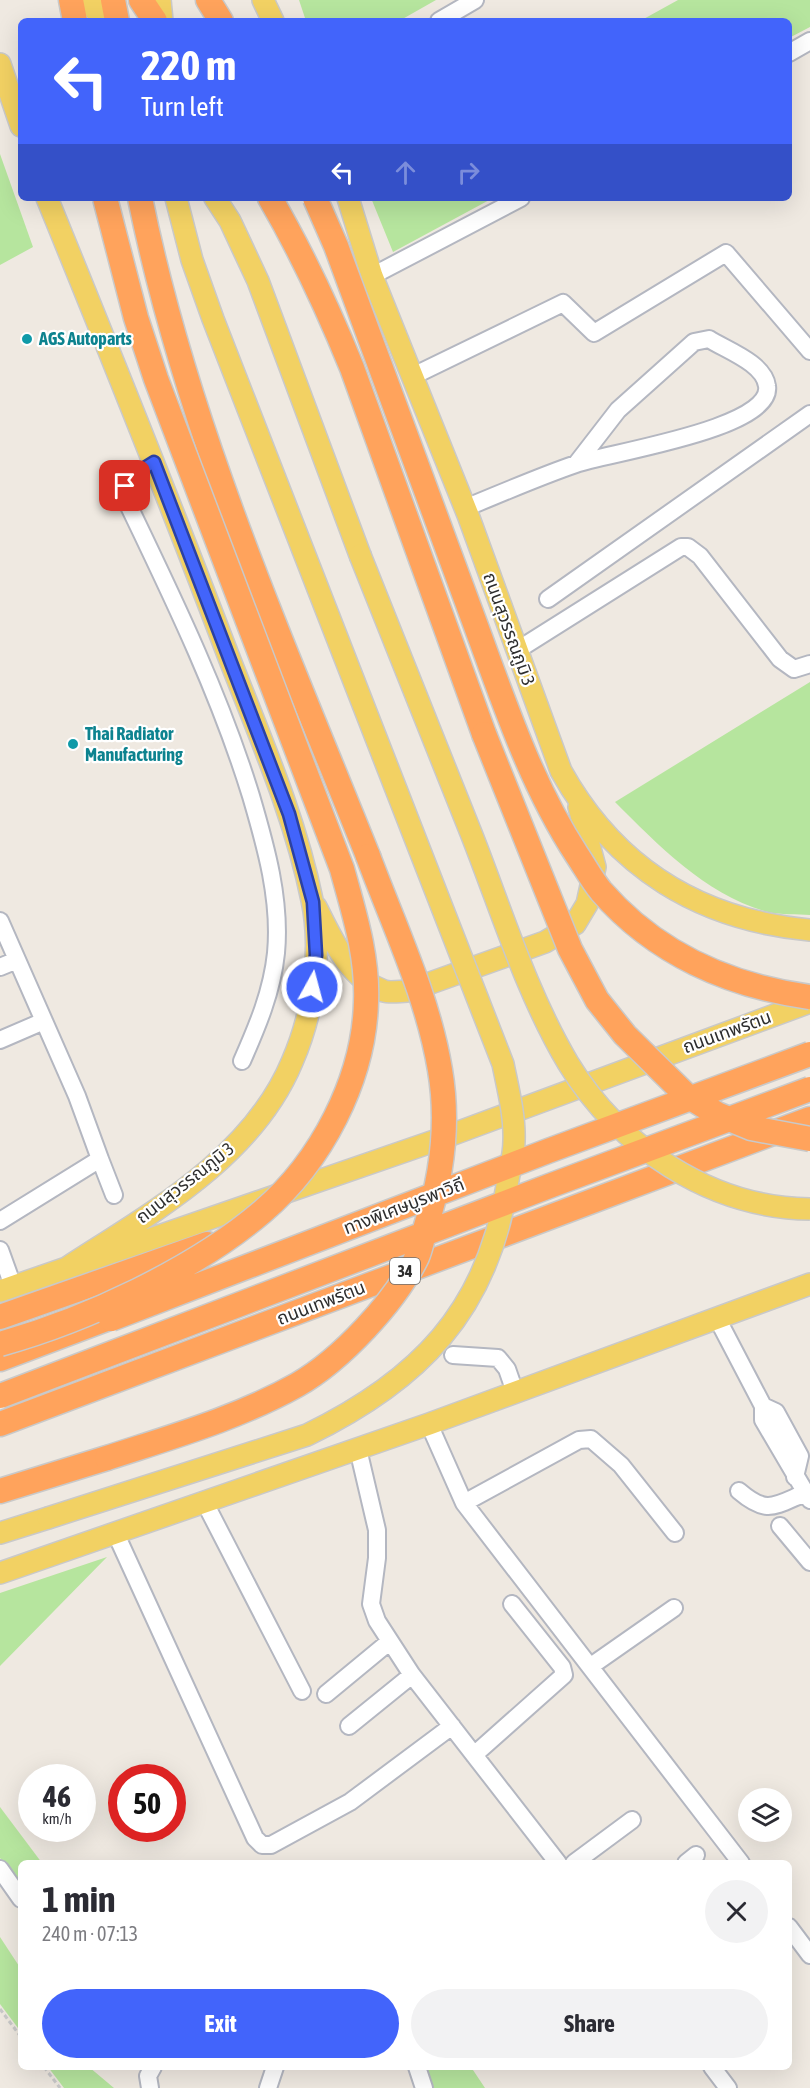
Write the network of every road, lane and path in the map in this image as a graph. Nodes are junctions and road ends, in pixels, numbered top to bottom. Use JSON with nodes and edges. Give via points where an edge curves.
{"nodes":[{"id":1,"x":71,"y":0,"type":"edge"},
{"id":2,"x":88,"y":0,"type":"edge"},
{"id":3,"x":114,"y":0,"type":"edge"},
{"id":4,"x":141,"y":0,"type":"edge"},
{"id":5,"x":160,"y":0,"type":"edge"},
{"id":6,"x":208,"y":0,"type":"edge"},
{"id":7,"x":263,"y":0,"type":"edge"},
{"id":8,"x":475,"y":0,"type":"edge"},
{"id":9,"x":74,"y":18,"type":"edge"},
{"id":10,"x":101,"y":18,"type":"edge"},
{"id":11,"x":117,"y":18,"type":"edge"},
{"id":12,"x":153,"y":18,"type":"edge"},
{"id":13,"x":162,"y":18,"type":"edge"},
{"id":14,"x":219,"y":18,"type":"edge"},
{"id":15,"x":272,"y":18,"type":"edge"},
{"id":16,"x":444,"y":18,"type":"edge"},
{"id":17,"x":810,"y":41,"type":"edge"},
{"id":18,"x":792,"y":51,"type":"edge"},
{"id":19,"x":0,"y":64,"type":"edge"},
{"id":20,"x":0,"y":95,"type":"edge"},
{"id":21,"x":18,"y":117,"type":"edge"},
{"id":22,"x":18,"y":133,"type":"edge"},
{"id":23,"x":48,"y":201,"type":"edge"},
{"id":24,"x":106,"y":201,"type":"edge"},
{"id":25,"x":141,"y":201,"type":"edge"},
{"id":26,"x":177,"y":201,"type":"edge"},
{"id":27,"x":217,"y":201,"type":"edge"},
{"id":28,"x":272,"y":201,"type":"edge"},
{"id":29,"x":316,"y":201,"type":"edge"},
{"id":30,"x":349,"y":201,"type":"edge"},
{"id":31,"x":515,"y":201,"type":"edge"},
{"id":32,"x":372,"y":276,"type":"junction"},
{"id":33,"x":810,"y":351,"type":"edge"},
{"id":34,"x":413,"y":376,"type":"junction"},
{"id":35,"x":810,"y":414,"type":"edge"},
{"id":36,"x":154,"y":462,"type":"junction"},
{"id":37,"x":577,"y":463,"type":"junction"},
{"id":38,"x":465,"y":508,"type":"junction"},
{"id":39,"x":548,"y":599,"type":"dead end"},
{"id":40,"x":516,"y":651,"type":"junction"},
{"id":41,"x":810,"y":664,"type":"edge"},
{"id":42,"x":577,"y":800,"type":"junction"},
{"id":43,"x":313,"y":902,"type":"junction"},
{"id":44,"x":0,"y":921,"type":"edge"},
{"id":45,"x":810,"y":930,"type":"edge"},
{"id":46,"x":17,"y":960,"type":"junction"},
{"id":47,"x":0,"y":966,"type":"edge"},
{"id":48,"x":810,"y":997,"type":"edge"},
{"id":49,"x":810,"y":1002,"type":"edge"},
{"id":50,"x":44,"y":1021,"type":"junction"},
{"id":51,"x":0,"y":1040,"type":"edge"},
{"id":52,"x":810,"y":1055,"type":"edge"},
{"id":53,"x":242,"y":1061,"type":"dead end"},
{"id":54,"x":810,"y":1089,"type":"edge"},
{"id":55,"x":810,"y":1119,"type":"edge"},
{"id":56,"x":810,"y":1139,"type":"edge"},
{"id":57,"x":100,"y":1159,"type":"junction"},
{"id":58,"x":114,"y":1196,"type":"dead end"},
{"id":59,"x":810,"y":1209,"type":"edge"},
{"id":60,"x":0,"y":1221,"type":"edge"},
{"id":61,"x":240,"y":1230,"type":"junction"},
{"id":62,"x":0,"y":1250,"type":"edge"},
{"id":63,"x":69,"y":1267,"type":"junction"},
{"id":64,"x":810,"y":1284,"type":"edge"},
{"id":65,"x":6,"y":1289,"type":"edge"},
{"id":66,"x":0,"y":1317,"type":"edge"},
{"id":67,"x":717,"y":1318,"type":"junction"},
{"id":68,"x":0,"y":1344,"type":"edge"},
{"id":69,"x":453,"y":1355,"type":"dead end"},
{"id":70,"x":0,"y":1360,"type":"edge"},
{"id":71,"x":515,"y":1392,"type":"junction"},
{"id":72,"x":0,"y":1396,"type":"edge"},
{"id":73,"x":0,"y":1424,"type":"edge"},
{"id":74,"x":429,"y":1424,"type":"junction"},
{"id":75,"x":358,"y":1449,"type":"junction"},
{"id":76,"x":0,"y":1491,"type":"edge"},
{"id":77,"x":739,"y":1491,"type":"dead end"},
{"id":78,"x":808,"y":1496,"type":"edge"},
{"id":79,"x":204,"y":1501,"type":"junction"},
{"id":80,"x":465,"y":1503,"type":"junction"},
{"id":81,"x":780,"y":1526,"type":"dead end"},
{"id":82,"x":115,"y":1532,"type":"junction"},
{"id":83,"x":0,"y":1533,"type":"edge"},
{"id":84,"x":675,"y":1533,"type":"dead end"},
{"id":85,"x":810,"y":1562,"type":"edge"},
{"id":86,"x":0,"y":1573,"type":"edge"},
{"id":87,"x":512,"y":1604,"type":"dead end"},
{"id":88,"x":674,"y":1608,"type":"dead end"},
{"id":89,"x":389,"y":1642,"type":"junction"},
{"id":90,"x":591,"y":1666,"type":"junction"},
{"id":91,"x":412,"y":1675,"type":"junction"},
{"id":92,"x":302,"y":1691,"type":"dead end"},
{"id":93,"x":326,"y":1694,"type":"dead end"},
{"id":94,"x":349,"y":1726,"type":"dead end"},
{"id":95,"x":452,"y":1726,"type":"junction"},
{"id":96,"x":474,"y":1755,"type":"junction"},
{"id":97,"x":632,"y":1820,"type":"dead end"},
{"id":98,"x":556,"y":1860,"type":"edge"},
{"id":99,"x":578,"y":1860,"type":"edge"},
{"id":100,"x":739,"y":1860,"type":"edge"},
{"id":101,"x":0,"y":1869,"type":"edge"},
{"id":102,"x":18,"y":1895,"type":"edge"},
{"id":103,"x":792,"y":1931,"type":"edge"},
{"id":104,"x":810,"y":1954,"type":"edge"},
{"id":105,"x":0,"y":2009,"type":"edge"},
{"id":106,"x":18,"y":2033,"type":"edge"},
{"id":107,"x":46,"y":2070,"type":"edge"},
{"id":108,"x":150,"y":2070,"type":"edge"},
{"id":109,"x":274,"y":2070,"type":"edge"},
{"id":110,"x":418,"y":2070,"type":"edge"},
{"id":111,"x":714,"y":2070,"type":"edge"},
{"id":112,"x":271,"y":2087,"type":"edge"},
{"id":113,"x":60,"y":2088,"type":"edge"},
{"id":114,"x":150,"y":2088,"type":"edge"},
{"id":115,"x":424,"y":2088,"type":"edge"},
{"id":116,"x":728,"y":2088,"type":"edge"}],
"edges":[{"from":1,"to":9,"type":"highway"},
{"from":2,"to":10,"type":"main road"},
{"from":3,"to":11,"type":"highway"},
{"from":4,"to":12,"type":"highway"},
{"from":5,"to":13,"type":"main road"},
{"from":6,"to":14,"type":"highway"},
{"from":7,"to":15,"type":"main road"},
{"from":8,"to":16,"type":"street"},
{"from":17,"to":18,"type":"street"},
{"from":19,"to":21,"type":"main road"},
{"from":20,"to":22,"type":"street"},
{"from":23,"to":36,"type":"main road","name":"ถนนสุวรรณภูมิ 3"},
{"from":24,"to":61,"type":"highway","bridge":true,"via":[[156,379],[342,869],[361,938],[366,1002],[363,1036],[346,1094],[314,1153],[289,1185]]},
{"from":25,"to":76,"type":"highway","bridge":true,"via":[[171,329],[197,414],[430,1024],[441,1071],[442,1166],[417,1256],[377,1313],[341,1352],[298,1384],[210,1424]]},
{"from":26,"to":83,"type":"main road","bridge":true,"via":[[213,320],[503,1064],[514,1142],[501,1225],[483,1269],[442,1339],[411,1370],[347,1415],[307,1435]]},
{"from":27,"to":59,"type":"main road","bridge":true,"via":[[258,281],[360,555],[513,942],[568,1063],[596,1102],[641,1147],[692,1180],[735,1197],[789,1209]]},
{"from":28,"to":56,"type":"highway","bridge":true,"via":[[340,338],[484,734],[570,949],[597,1000],[625,1035],[686,1095],[751,1128]]},
{"from":29,"to":48,"type":"highway","bridge":true,"via":[[516,733],[566,837],[600,890],[633,923],[671,952],[744,984]]},
{"from":30,"to":32,"type":"main road","name":"ถนนสุวรรณภูมิ 3"},
{"from":31,"to":32,"type":"street"},
{"from":32,"to":34,"type":"main road","name":"ถนนสุวรรณภูมิ 3"},
{"from":33,"to":34,"type":"street","via":[[726,253],[594,333],[564,303]]},
{"from":34,"to":38,"type":"main road","name":"ถนนสุวรรณภูมิ 3"},
{"from":35,"to":39,"type":"street"},
{"from":36,"to":43,"type":"main road","name":"ถนนสุวรรณภูมิ 3","via":[[289,814]]},
{"from":36,"to":53,"type":"street","via":[[126,481],[125,498],[221,705],[269,858],[276,955],[262,1017]]},
{"from":37,"to":37,"type":"street","via":[[689,438],[725,425],[765,398],[768,388],[764,376],[756,367],[709,339],[694,342],[618,410]]},
{"from":37,"to":38,"type":"street"},
{"from":38,"to":40,"type":"main road","name":"ถนนสุวรรณภูมิ 3"},
{"from":40,"to":41,"type":"street","via":[[681,547],[688,547],[700,556],[780,659],[794,669]]},
{"from":40,"to":42,"type":"main road","name":"ถนนสุวรรณภูมิ 3","via":[[561,771]]},
{"from":42,"to":43,"type":"main road","via":[[595,867],[593,886],[575,924],[545,942],[408,991],[384,991],[355,973]]},
{"from":42,"to":45,"type":"main road","name":"ถนนสุวรรณภูมิ 3","via":[[628,857],[659,882],[719,911],[778,927]]},
{"from":43,"to":63,"type":"main road","name":"ถนนสุวรรณภูมิ 3","via":[[316,955],[310,1003],[291,1065],[268,1105],[204,1173]]},
{"from":44,"to":46,"type":"street"},
{"from":46,"to":47,"type":"street"},
{"from":46,"to":50,"type":"street"},
{"from":49,"to":63,"type":"main road","name":"ถนนเทพรัตน","via":[[440,1139]]},
{"from":50,"to":51,"type":"street"},
{"from":50,"to":57,"type":"street"},
{"from":52,"to":70,"type":"highway","name":"ทางพิเศษบูรพาวิถี","bridge":true},
{"from":54,"to":72,"type":"highway","name":"ทางพิเศษบูรพาวิถี","bridge":true},
{"from":55,"to":73,"type":"highway","name":"ถนนเทพรัตน","number":"34"},
{"from":57,"to":58,"type":"street"},
{"from":57,"to":60,"type":"street"},
{"from":61,"to":66,"type":"highway","bridge":true},
{"from":61,"to":68,"type":"highway","bridge":true,"via":[[106,1306]]},
{"from":62,"to":65,"type":"street"},
{"from":63,"to":65,"type":"main road","name":"ถนนเทพรัตน"},
{"from":64,"to":67,"type":"main road"},
{"from":67,"to":71,"type":"main road"},
{"from":67,"to":78,"type":"street","via":[[763,1406],[763,1420]]},
{"from":69,"to":71,"type":"street","via":[[498,1358],[507,1369]]},
{"from":71,"to":74,"type":"main road"},
{"from":74,"to":75,"type":"main road"},
{"from":74,"to":80,"type":"street"},
{"from":75,"to":79,"type":"main road"},
{"from":75,"to":89,"type":"street","via":[[377,1530],[378,1558],[371,1604]]},
{"from":77,"to":78,"type":"street","via":[[771,1508]]},
{"from":79,"to":82,"type":"main road"},
{"from":79,"to":92,"type":"street"},
{"from":80,"to":84,"type":"street","via":[[579,1440],[591,1439],[621,1465]]},
{"from":80,"to":90,"type":"street"},
{"from":81,"to":85,"type":"street"},
{"from":82,"to":86,"type":"main road"},
{"from":82,"to":95,"type":"street","via":[[255,1838],[262,1845],[271,1845],[350,1802]]},
{"from":87,"to":96,"type":"street","via":[[562,1667],[564,1675]]},
{"from":88,"to":90,"type":"street"},
{"from":89,"to":91,"type":"street"},
{"from":89,"to":93,"type":"street"},
{"from":90,"to":100,"type":"street"},
{"from":91,"to":94,"type":"street"},
{"from":91,"to":95,"type":"street"},
{"from":95,"to":96,"type":"street"},
{"from":96,"to":98,"type":"street"},
{"from":97,"to":99,"type":"street"},
{"from":101,"to":102,"type":"street"},
{"from":103,"to":104,"type":"street"},
{"from":105,"to":106,"type":"path"},
{"from":107,"to":113,"type":"path"},
{"from":108,"to":114,"type":"street"},
{"from":109,"to":112,"type":"street"},
{"from":110,"to":115,"type":"street"},
{"from":111,"to":116,"type":"street"}]}
